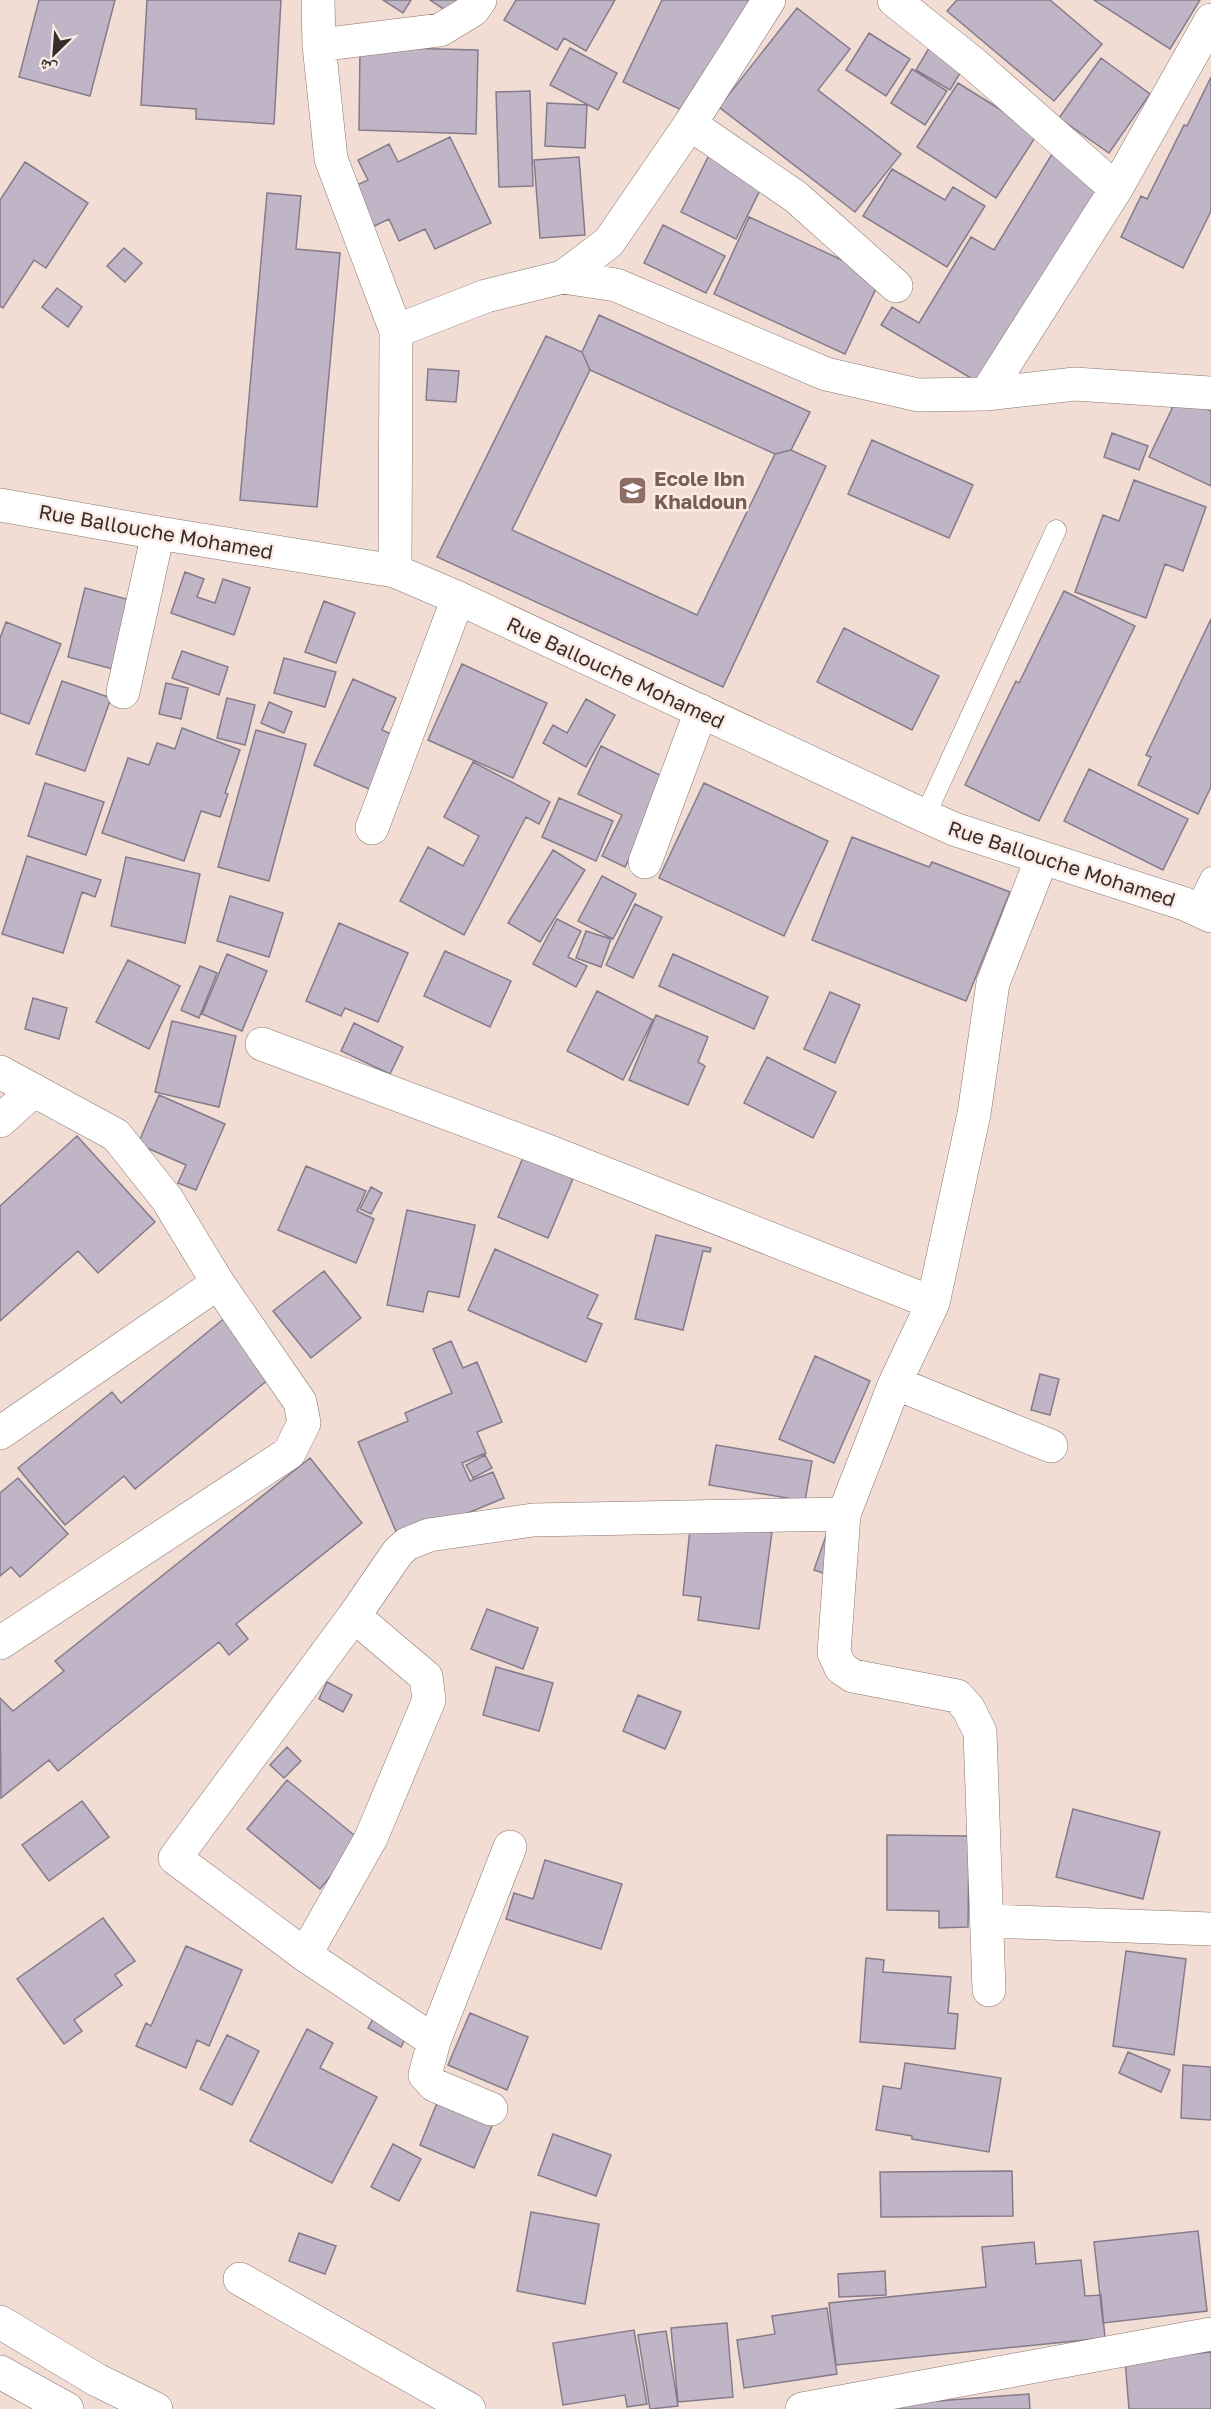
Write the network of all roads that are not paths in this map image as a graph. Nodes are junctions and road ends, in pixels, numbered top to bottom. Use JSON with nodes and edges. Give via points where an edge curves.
{"nodes":[{"id":1,"x":318,"y":0,"type":"edge"},
{"id":2,"x":480,"y":0,"type":"edge"},
{"id":3,"x":769,"y":0,"type":"edge"},
{"id":4,"x":894,"y":0,"type":"edge"},
{"id":5,"x":1211,"y":20,"type":"edge"},
{"id":6,"x":319,"y":45,"type":"junction"},
{"id":7,"x":690,"y":124,"type":"junction"},
{"id":8,"x":1116,"y":189,"type":"junction"},
{"id":9,"x":563,"y":277,"type":"junction"},
{"id":10,"x":896,"y":286,"type":"dead end"},
{"id":11,"x":396,"y":331,"type":"junction"},
{"id":12,"x":1211,"y":393,"type":"edge"},
{"id":13,"x":986,"y":394,"type":"junction"},
{"id":14,"x":0,"y":505,"type":"edge"},
{"id":15,"x":1056,"y":530,"type":"dead end"},
{"id":16,"x":158,"y":533,"type":"junction"},
{"id":17,"x":395,"y":571,"type":"junction"},
{"id":18,"x":458,"y":597,"type":"junction"},
{"id":19,"x":123,"y":692,"type":"dead end"},
{"id":20,"x":701,"y":711,"type":"junction"},
{"id":21,"x":925,"y":816,"type":"junction"},
{"id":22,"x":372,"y":828,"type":"dead end"},
{"id":23,"x":1042,"y":858,"type":"junction"},
{"id":24,"x":645,"y":862,"type":"dead end"},
{"id":25,"x":1211,"y":877,"type":"edge"},
{"id":26,"x":1203,"y":912,"type":"edge"},
{"id":27,"x":262,"y":1044,"type":"dead end"},
{"id":28,"x":0,"y":1072,"type":"edge"},
{"id":29,"x":34,"y":1090,"type":"junction"},
{"id":30,"x":0,"y":1121,"type":"edge"},
{"id":31,"x":218,"y":1282,"type":"junction"},
{"id":32,"x":933,"y":1303,"type":"junction"},
{"id":33,"x":895,"y":1383,"type":"junction"},
{"id":34,"x":0,"y":1433,"type":"edge"},
{"id":35,"x":1051,"y":1446,"type":"dead end"},
{"id":36,"x":844,"y":1514,"type":"junction"},
{"id":37,"x":354,"y":1616,"type":"junction"},
{"id":38,"x":0,"y":1644,"type":"edge"},
{"id":39,"x":510,"y":1847,"type":"dead end"},
{"id":40,"x":987,"y":1921,"type":"junction"},
{"id":41,"x":1211,"y":1929,"type":"edge"},
{"id":42,"x":305,"y":1955,"type":"junction"},
{"id":43,"x":989,"y":1990,"type":"dead end"},
{"id":44,"x":434,"y":2041,"type":"junction"},
{"id":45,"x":491,"y":2109,"type":"dead end"},
{"id":46,"x":240,"y":2279,"type":"dead end"},
{"id":47,"x":0,"y":2322,"type":"edge"},
{"id":48,"x":1211,"y":2334,"type":"edge"},
{"id":49,"x":0,"y":2372,"type":"edge"},
{"id":50,"x":67,"y":2409,"type":"edge"},
{"id":51,"x":156,"y":2409,"type":"edge"},
{"id":52,"x":469,"y":2409,"type":"edge"},
{"id":53,"x":802,"y":2409,"type":"edge"}],
"edges":[{"from":1,"to":6,"type":"street"},
{"from":2,"to":6,"type":"street","via":[[440,30]]},
{"from":3,"to":7,"type":"street"},
{"from":4,"to":8,"type":"street","via":[[974,64]]},
{"from":5,"to":8,"type":"street"},
{"from":6,"to":11,"type":"street","via":[[331,159]]},
{"from":7,"to":9,"type":"street","via":[[609,242]]},
{"from":7,"to":10,"type":"street","via":[[796,197]]},
{"from":8,"to":13,"type":"street"},
{"from":9,"to":11,"type":"street","via":[[486,296]]},
{"from":9,"to":13,"type":"street","via":[[616,285],[826,374],[918,395]]},
{"from":11,"to":17,"type":"street"},
{"from":12,"to":13,"type":"street","via":[[1075,384]]},
{"from":14,"to":16,"type":"street","name":"Rue Ballouche Mohamed"},
{"from":15,"to":21,"type":"lane"},
{"from":16,"to":17,"type":"street","name":"Rue Ballouche Mohamed"},
{"from":16,"to":19,"type":"street"},
{"from":17,"to":18,"type":"street","name":"Rue Ballouche Mohamed"},
{"from":18,"to":20,"type":"street","name":"Rue Ballouche Mohamed"},
{"from":18,"to":22,"type":"street"},
{"from":20,"to":21,"type":"street","name":"Rue Ballouche Mohamed"},
{"from":20,"to":24,"type":"street"},
{"from":21,"to":23,"type":"street","name":"Rue Ballouche Mohamed"},
{"from":23,"to":26,"type":"street","name":"Rue Ballouche Mohamed"},
{"from":23,"to":32,"type":"street","via":[[993,983],[974,1114]]},
{"from":25,"to":26,"type":"lane"},
{"from":27,"to":32,"type":"street"},
{"from":28,"to":29,"type":"street"},
{"from":29,"to":30,"type":"street"},
{"from":29,"to":31,"type":"street","via":[[116,1135],[167,1199]]},
{"from":31,"to":34,"type":"street"},
{"from":31,"to":38,"type":"street","via":[[300,1402],[304,1423],[289,1453]]},
{"from":32,"to":33,"type":"street"},
{"from":33,"to":35,"type":"street"},
{"from":33,"to":36,"type":"street"},
{"from":36,"to":37,"type":"street","via":[[534,1520],[429,1535],[398,1552]]},
{"from":36,"to":40,"type":"street","via":[[834,1653],[841,1668],[853,1676],[957,1696],[980,1732]]},
{"from":37,"to":42,"type":"street","via":[[426,1677],[429,1700],[371,1838]]},
{"from":37,"to":42,"type":"street","via":[[175,1858]]},
{"from":39,"to":44,"type":"street"},
{"from":40,"to":41,"type":"street"},
{"from":40,"to":43,"type":"street"},
{"from":42,"to":44,"type":"street"},
{"from":44,"to":45,"type":"street","via":[[425,2074],[429,2080]]},
{"from":46,"to":52,"type":"street"},
{"from":47,"to":51,"type":"street","via":[[97,2380]]},
{"from":48,"to":53,"type":"street"},
{"from":49,"to":50,"type":"street"}]}
